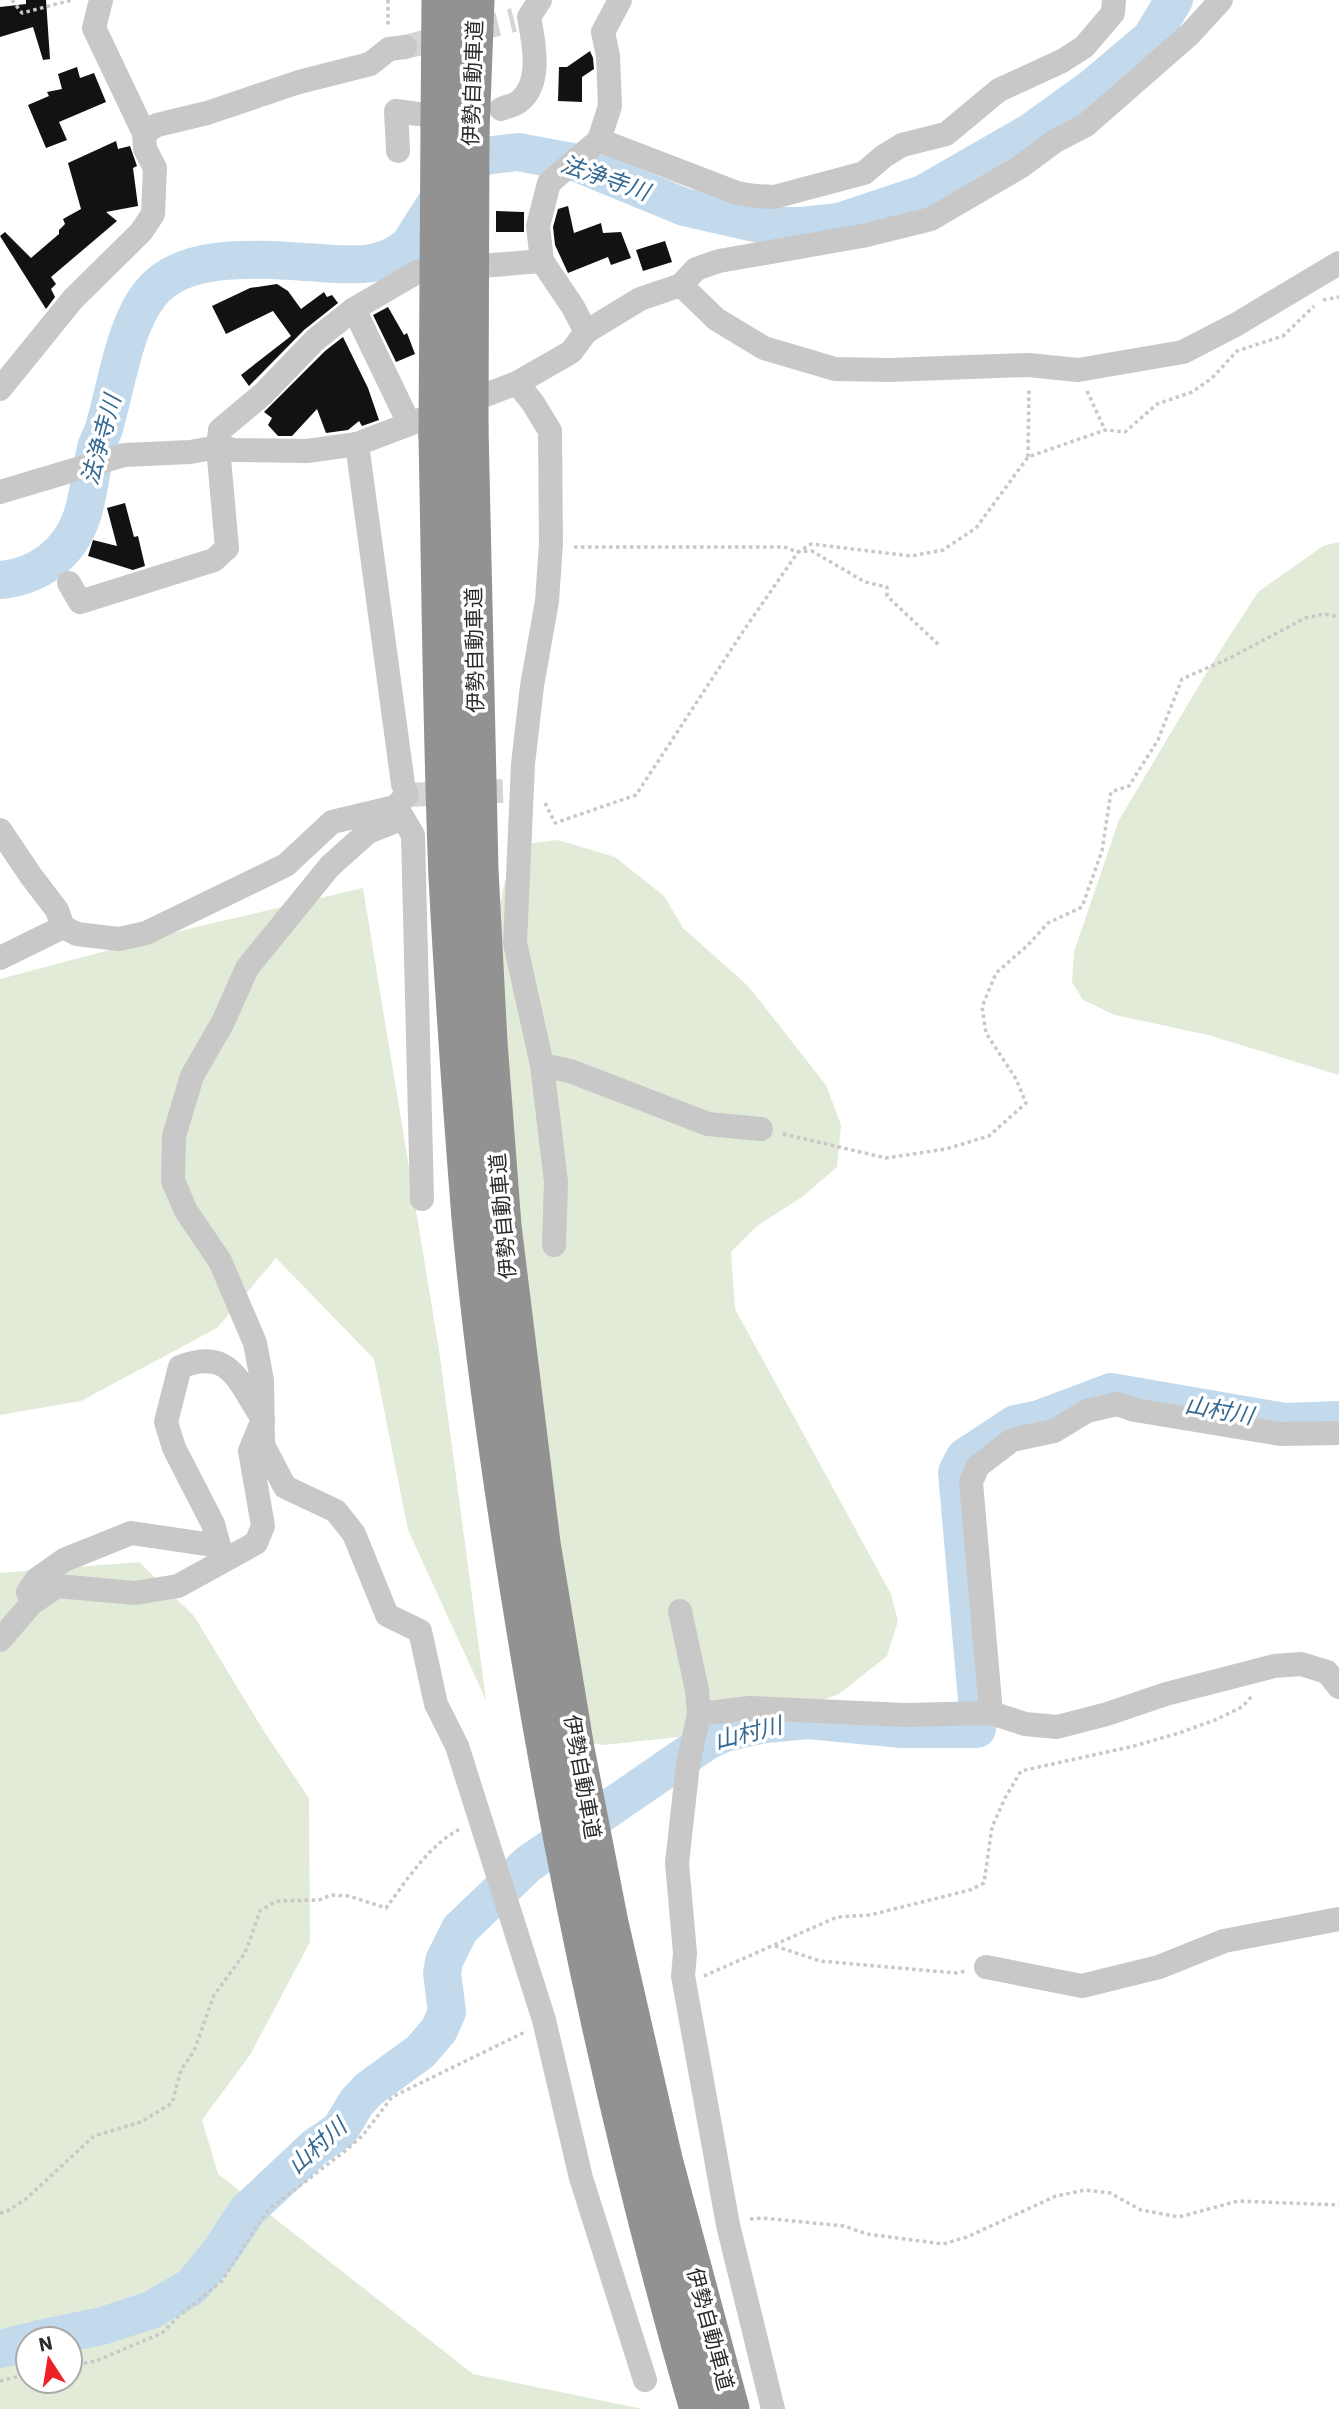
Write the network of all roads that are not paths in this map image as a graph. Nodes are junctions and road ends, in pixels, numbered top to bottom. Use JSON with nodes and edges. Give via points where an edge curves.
{"nodes":[{"id":1,"x":101,"y":0,"type":"edge"},
{"id":2,"x":440,"y":0,"type":"edge"},
{"id":3,"x":476,"y":0,"type":"edge"},
{"id":4,"x":620,"y":0,"type":"edge"},
{"id":5,"x":1114,"y":0,"type":"edge"},
{"id":6,"x":1220,"y":0,"type":"edge"},
{"id":7,"x":528,"y":12,"type":"edge"},
{"id":8,"x":405,"y":47,"type":"tunnel mouth"},
{"id":9,"x":501,"y":109,"type":"dead end"},
{"id":10,"x":443,"y":124,"type":"junction"},
{"id":11,"x":144,"y":133,"type":"junction"},
{"id":12,"x":599,"y":140,"type":"junction"},
{"id":13,"x":398,"y":151,"type":"dead end"},
{"id":14,"x":542,"y":261,"type":"junction"},
{"id":15,"x":1339,"y":263,"type":"edge"},
{"id":16,"x":681,"y":285,"type":"junction"},
{"id":17,"x":354,"y":309,"type":"junction"},
{"id":18,"x":586,"y":332,"type":"junction"},
{"id":19,"x":517,"y":383,"type":"junction"},
{"id":20,"x":0,"y":389,"type":"edge"},
{"id":21,"x":406,"y":417,"type":"dead end"},
{"id":22,"x":453,"y":431,"type":"junction"},
{"id":23,"x":357,"y":444,"type":"junction"},
{"id":24,"x":218,"y":447,"type":"junction"},
{"id":25,"x":0,"y":492,"type":"edge"},
{"id":26,"x":69,"y":583,"type":"dead end"},
{"id":27,"x":399,"y":813,"type":"junction"},
{"id":28,"x":0,"y":830,"type":"edge"},
{"id":29,"x":64,"y":928,"type":"junction"},
{"id":30,"x":0,"y":958,"type":"edge"},
{"id":31,"x":542,"y":1065,"type":"junction"},
{"id":32,"x":761,"y":1129,"type":"road end"},
{"id":33,"x":422,"y":1199,"type":"dead end"},
{"id":34,"x":554,"y":1245,"type":"dead end"},
{"id":35,"x":263,"y":1419,"type":"junction"},
{"id":36,"x":1339,"y":1433,"type":"edge"},
{"id":37,"x":223,"y":1552,"type":"junction"},
{"id":38,"x":32,"y":1603,"type":"junction"},
{"id":39,"x":680,"y":1611,"type":"dead end"},
{"id":40,"x":0,"y":1640,"type":"edge"},
{"id":41,"x":1339,"y":1687,"type":"edge"},
{"id":42,"x":991,"y":1713,"type":"junction"},
{"id":43,"x":699,"y":1714,"type":"junction"},
{"id":44,"x":1339,"y":1919,"type":"edge"},
{"id":45,"x":986,"y":1967,"type":"road end"},
{"id":46,"x":645,"y":2379,"type":"dead end"},
{"id":47,"x":698,"y":2409,"type":"edge"},
{"id":48,"x":732,"y":2409,"type":"edge"},
{"id":49,"x":772,"y":2409,"type":"edge"}],
"edges":[{"from":1,"to":11,"type":"street","via":[[94,28]]},
{"from":2,"to":10,"type":"highway","name":"伊勢自動車道"},
{"from":3,"to":10,"type":"highway","name":"伊勢自動車道"},
{"from":4,"to":12,"type":"street","via":[[603,32],[610,106]]},
{"from":5,"to":12,"type":"street","via":[[1113,13],[1084,47],[999,90],[946,134],[902,145],[864,173],[774,197],[755,196]]},
{"from":6,"to":16,"type":"street","via":[[1190,34],[1086,125],[931,219],[719,261],[696,270]]},
{"from":7,"to":9,"type":"street","via":[[534,71],[530,88],[518,103]]},
{"from":8,"to":11,"type":"street","via":[[389,49],[370,64],[157,125]]},
{"from":10,"to":13,"type":"street","via":[[396,111]]},
{"from":10,"to":22,"type":"highway","name":"伊勢自動車道","bridge":true},
{"from":11,"to":20,"type":"street","via":[[145,149],[155,168],[153,214],[141,232],[73,299]]},
{"from":12,"to":14,"type":"street","via":[[549,183],[538,226]]},
{"from":14,"to":17,"type":"street","via":[[419,271]]},
{"from":14,"to":18,"type":"street"},
{"from":15,"to":16,"type":"street","via":[[1183,352],[1078,370],[1028,365],[835,369],[764,348],[716,319]]},
{"from":16,"to":18,"type":"street","via":[[640,299]]},
{"from":17,"to":21,"type":"street"},
{"from":17,"to":24,"type":"street","via":[[220,430]]},
{"from":18,"to":19,"type":"street","via":[[572,352]]},
{"from":19,"to":23,"type":"street"},
{"from":19,"to":31,"type":"street","via":[[550,431],[547,601],[513,789],[515,943]]},
{"from":22,"to":47,"type":"highway","name":"伊勢自動車道","via":[[448,886],[458,1058],[486,1369],[545,1755],[580,1929],[633,2166]]},
{"from":22,"to":48,"type":"highway","name":"伊勢自動車道","via":[[503,1226],[540,1530],[610,1923],[664,2159]]},
{"from":23,"to":24,"type":"street","via":[[307,451]]},
{"from":23,"to":27,"type":"street","via":[[407,795]]},
{"from":24,"to":25,"type":"street","via":[[124,455]]},
{"from":24,"to":26,"type":"street","via":[[227,548],[221,554],[80,602]]},
{"from":27,"to":29,"type":"street","via":[[332,822],[286,865],[146,933],[119,939]]},
{"from":27,"to":33,"type":"street","via":[[413,835]]},
{"from":27,"to":35,"type":"street","via":[[368,832],[330,866],[247,968],[192,1076],[174,1136],[173,1181],[186,1212],[220,1261],[255,1343]]},
{"from":28,"to":29,"type":"street","via":[[57,910]]},
{"from":29,"to":30,"type":"street"},
{"from":31,"to":32,"type":"street","via":[[570,1071],[708,1124]]},
{"from":31,"to":34,"type":"street","via":[[556,1182]]},
{"from":35,"to":37,"type":"street","via":[[250,1451],[263,1526],[256,1542]]},
{"from":35,"to":37,"type":"street","via":[[232,1370],[217,1361],[198,1360],[180,1367],[166,1422]]},
{"from":35,"to":46,"type":"street","via":[[263,1446],[285,1487],[336,1511],[355,1534],[387,1615],[420,1631],[436,1704],[457,1746],[544,2020],[581,2178]]},
{"from":36,"to":42,"type":"street","via":[[1280,1434],[1117,1404],[1087,1411],[1054,1431],[1012,1440],[978,1466],[971,1482]]},
{"from":37,"to":38,"type":"street","via":[[178,1586],[135,1593],[57,1586]]},
{"from":37,"to":38,"type":"street","via":[[131,1533],[64,1560],[37,1578],[28,1592]]},
{"from":38,"to":40,"type":"street"},
{"from":39,"to":43,"type":"street"},
{"from":41,"to":42,"type":"street","via":[[1326,1672],[1301,1664],[1274,1666],[1057,1727],[1025,1724]]},
{"from":42,"to":43,"type":"street","via":[[905,1715],[750,1708]]},
{"from":43,"to":49,"type":"street","via":[[688,1764],[677,1863],[683,1976],[728,2225]]},
{"from":44,"to":45,"type":"street","via":[[1224,1941],[1159,1967],[1082,1986]]}]}
